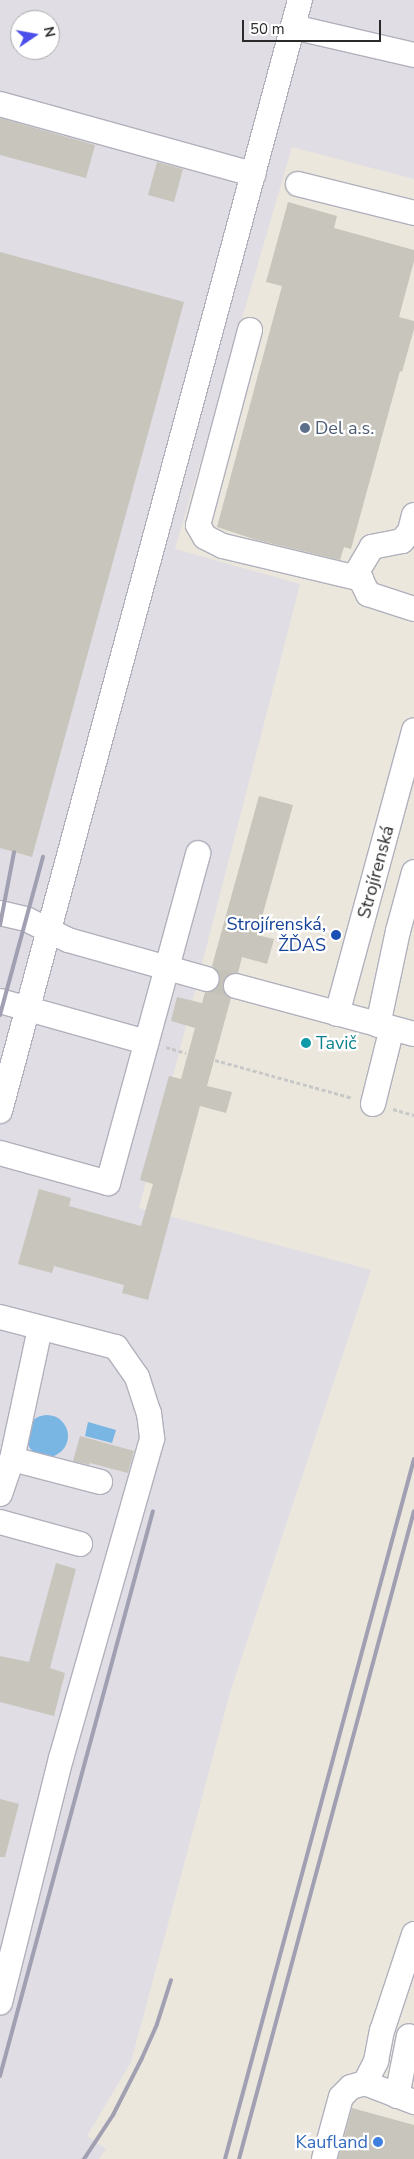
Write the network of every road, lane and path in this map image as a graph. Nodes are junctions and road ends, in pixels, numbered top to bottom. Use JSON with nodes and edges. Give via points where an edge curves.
{"nodes":[{"id":1,"x":300,"y":0,"type":"edge"},
{"id":2,"x":293,"y":26,"type":"junction"},
{"id":3,"x":414,"y":56,"type":"edge"},
{"id":4,"x":0,"y":104,"type":"edge"},
{"id":5,"x":253,"y":174,"type":"junction"},
{"id":6,"x":298,"y":184,"type":"dead end"},
{"id":7,"x":414,"y":213,"type":"edge"},
{"id":8,"x":250,"y":330,"type":"dead end"},
{"id":9,"x":414,"y":515,"type":"edge"},
{"id":10,"x":360,"y":579,"type":"junction"},
{"id":11,"x":414,"y":609,"type":"edge"},
{"id":12,"x":414,"y":730,"type":"edge"},
{"id":13,"x":198,"y":853,"type":"dead end"},
{"id":14,"x":414,"y":872,"type":"edge"},
{"id":15,"x":0,"y":913,"type":"edge"},
{"id":16,"x":49,"y":930,"type":"junction"},
{"id":17,"x":167,"y":968,"type":"junction"},
{"id":18,"x":207,"y":979,"type":"tunnel mouth"},
{"id":19,"x":236,"y":986,"type":"tunnel mouth"},
{"id":20,"x":0,"y":1001,"type":"edge"},
{"id":21,"x":28,"y":1009,"type":"junction"},
{"id":22,"x":337,"y":1014,"type":"junction"},
{"id":23,"x":395,"y":1029,"type":"edge"},
{"id":24,"x":146,"y":1042,"type":"junction"},
{"id":25,"x":215,"y":1060,"type":"dead end"},
{"id":26,"x":373,"y":1104,"type":"joint"},
{"id":27,"x":0,"y":1111,"type":"edge"},
{"id":28,"x":0,"y":1153,"type":"edge"},
{"id":29,"x":0,"y":1317,"type":"edge"},
{"id":30,"x":40,"y":1328,"type":"junction"},
{"id":31,"x":12,"y":1459,"type":"junction"},
{"id":32,"x":100,"y":1482,"type":"dead end"},
{"id":33,"x":0,"y":1494,"type":"edge"},
{"id":34,"x":0,"y":1522,"type":"edge"},
{"id":35,"x":80,"y":1544,"type":"dead end"},
{"id":36,"x":414,"y":1934,"type":"edge"},
{"id":37,"x":408,"y":1971,"type":"edge"},
{"id":38,"x":0,"y":2002,"type":"edge"},
{"id":39,"x":408,"y":2036,"type":"dead end"},
{"id":40,"x":365,"y":2083,"type":"junction"},
{"id":41,"x":406,"y":2099,"type":"edge"},
{"id":42,"x":324,"y":2159,"type":"edge"}],
"edges":[{"from":1,"to":2,"type":"street"},
{"from":2,"to":3,"type":"street"},
{"from":2,"to":5,"type":"street"},
{"from":4,"to":5,"type":"street"},
{"from":5,"to":16,"type":"street"},
{"from":6,"to":7,"type":"street"},
{"from":8,"to":10,"type":"street","via":[[198,525],[205,538],[223,546]]},
{"from":9,"to":10,"type":"street","via":[[410,531],[402,541],[372,547],[357,572]]},
{"from":10,"to":11,"type":"street","via":[[368,594]]},
{"from":12,"to":22,"type":"street","name":"Strojírenská"},
{"from":13,"to":17,"type":"street"},
{"from":14,"to":23,"type":"street","via":[[398,931]]},
{"from":15,"to":16,"type":"street","via":[[26,919]]},
{"from":16,"to":17,"type":"street","via":[[68,940]]},
{"from":16,"to":21,"type":"street"},
{"from":17,"to":18,"type":"street"},
{"from":17,"to":24,"type":"street"},
{"from":19,"to":22,"type":"street"},
{"from":20,"to":21,"type":"street"},
{"from":21,"to":24,"type":"street"},
{"from":21,"to":27,"type":"street"},
{"from":22,"to":23,"type":"street"},
{"from":23,"to":26,"type":"street"},
{"from":24,"to":28,"type":"street","via":[[108,1183]]},
{"from":25,"to":26,"type":"path"},
{"from":29,"to":30,"type":"street"},
{"from":30,"to":31,"type":"street"},
{"from":30,"to":38,"type":"street","via":[[116,1347],[137,1377],[149,1413],[152,1438],[62,1758]]},
{"from":31,"to":32,"type":"street"},
{"from":31,"to":33,"type":"street"},
{"from":34,"to":35,"type":"street"},
{"from":36,"to":37,"type":"street"},
{"from":37,"to":40,"type":"street","via":[[382,2031],[376,2061]]},
{"from":39,"to":41,"type":"street"},
{"from":40,"to":41,"type":"street"},
{"from":40,"to":42,"type":"street","via":[[350,2086],[341,2097]]}]}
